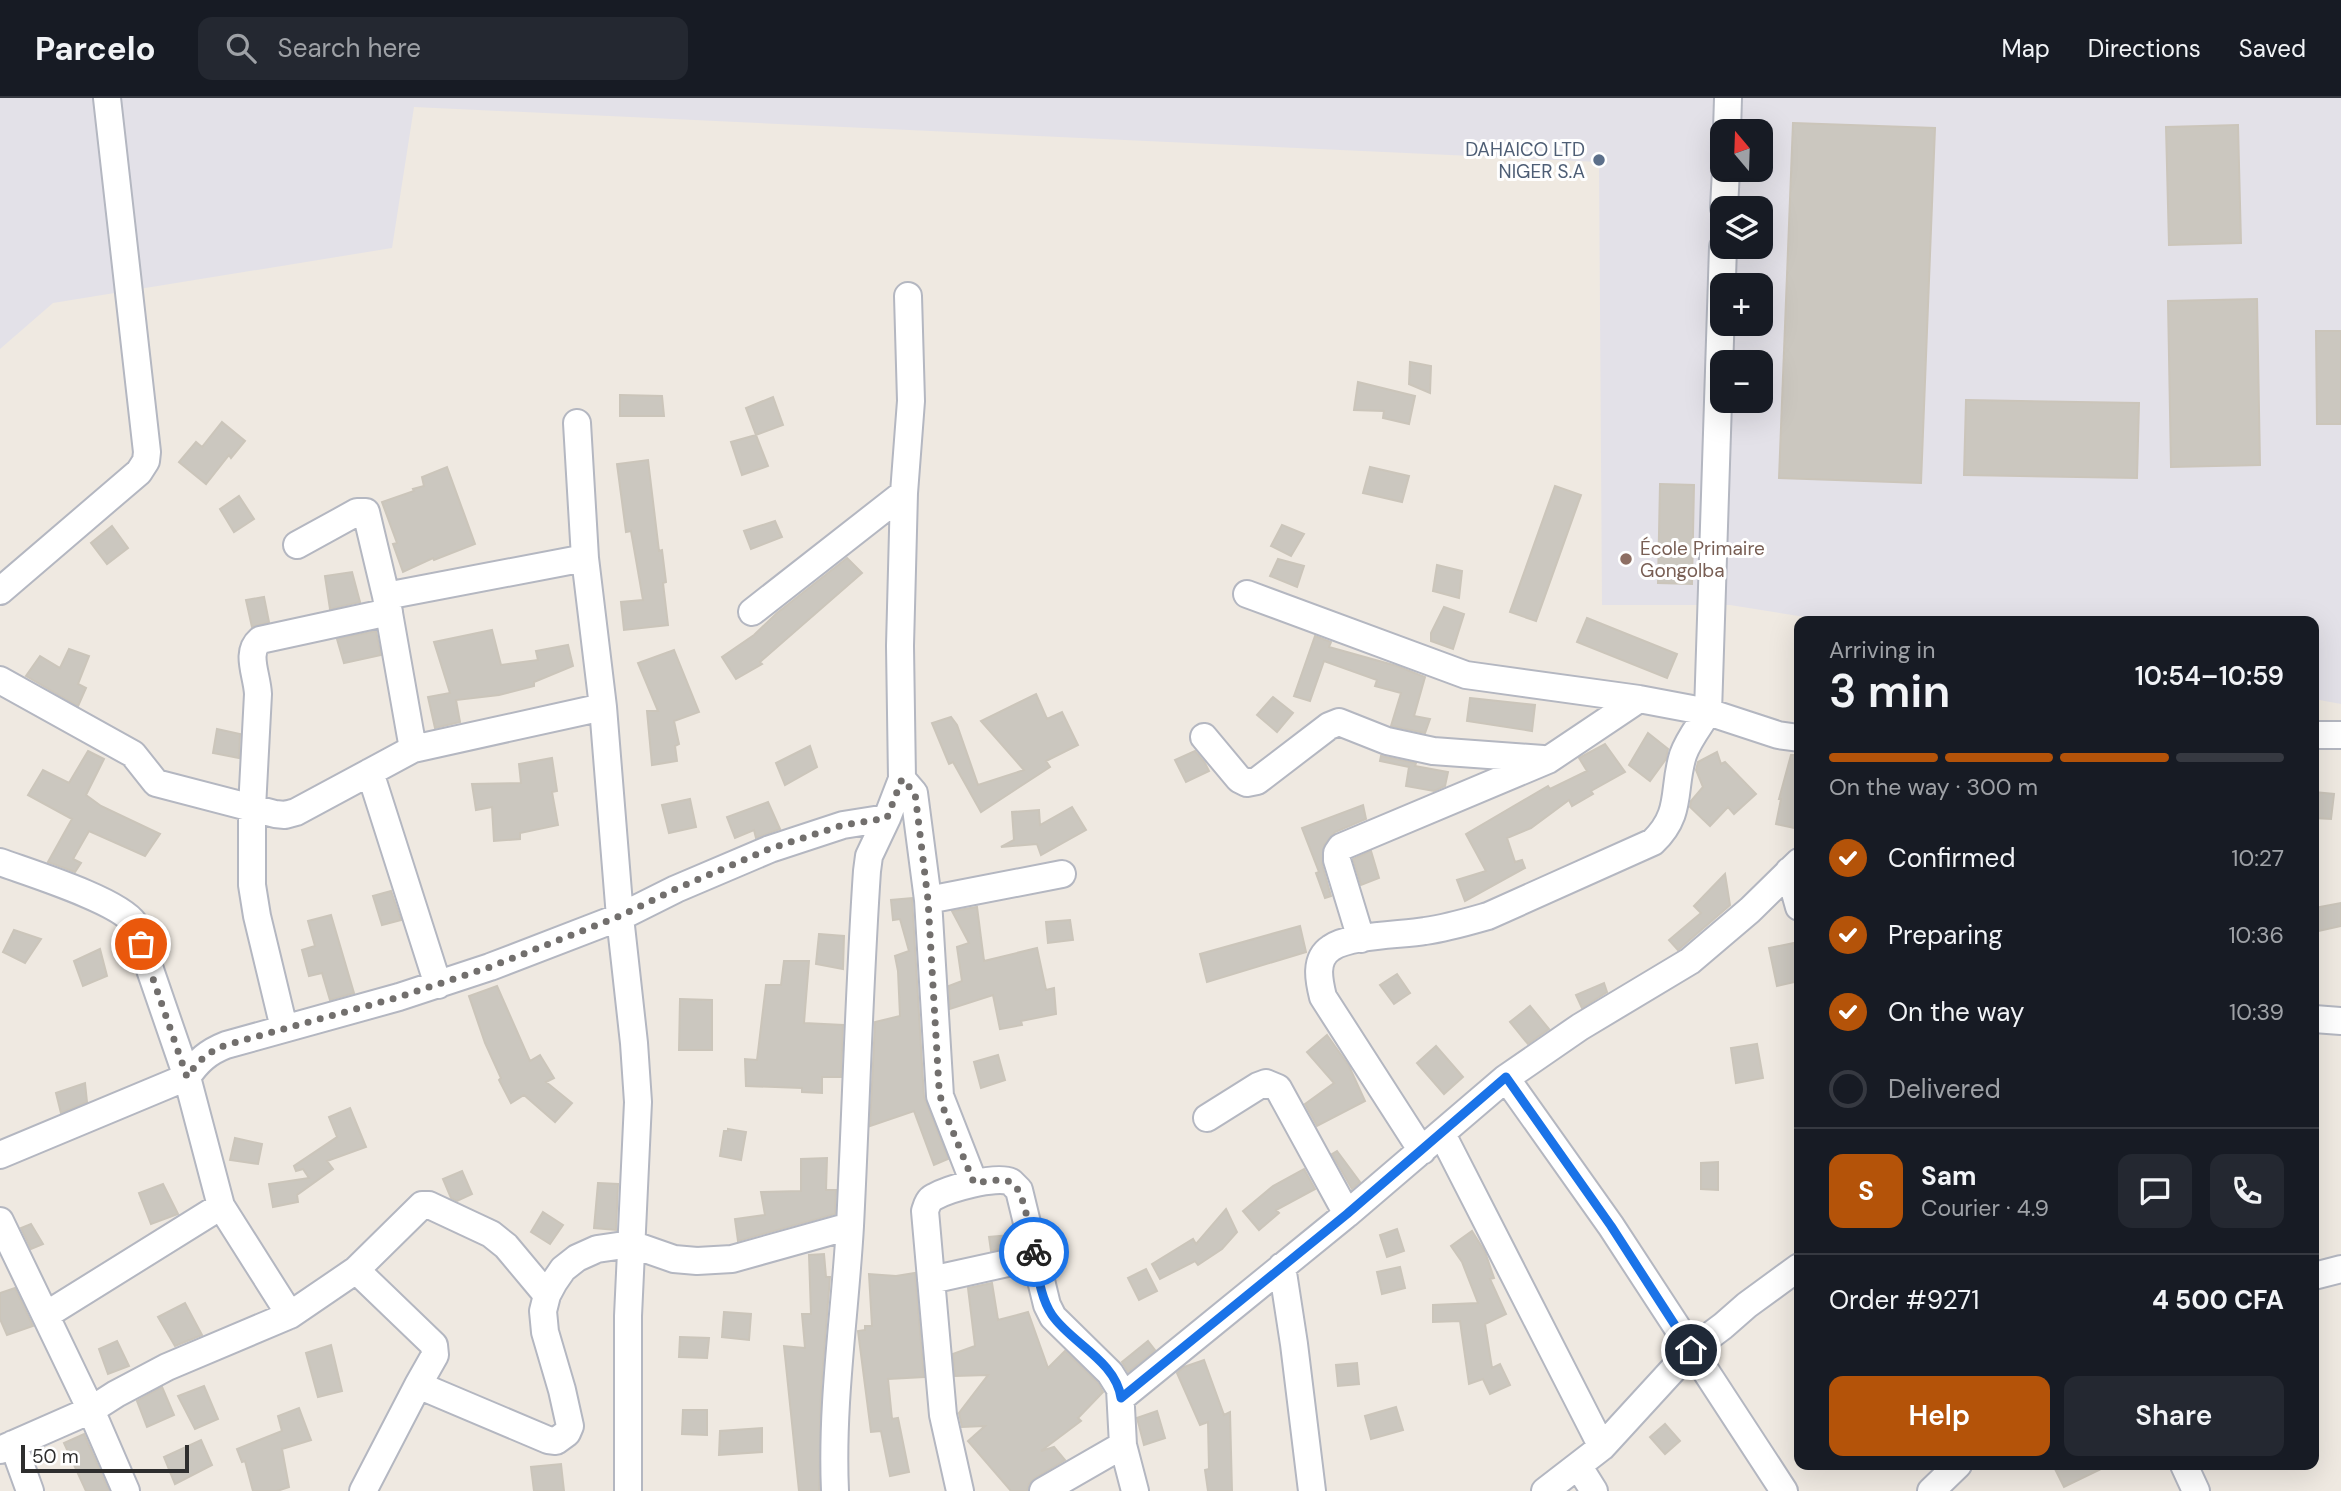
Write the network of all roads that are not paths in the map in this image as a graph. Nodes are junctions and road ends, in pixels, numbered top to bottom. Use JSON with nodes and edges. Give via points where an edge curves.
{"nodes":[{"id":1,"x":107,"y":98,"type":"edge"},
{"id":2,"x":1728,"y":98,"type":"edge"},
{"id":3,"x":1727,"y":119,"type":"edge"},
{"id":4,"x":1723,"y":259,"type":"edge"},
{"id":5,"x":908,"y":296,"type":"dead end"},
{"id":6,"x":577,"y":423,"type":"dead end"},
{"id":7,"x":904,"y":492,"type":"junction"},
{"id":8,"x":297,"y":545,"type":"dead end"},
{"id":9,"x":585,"y":558,"type":"junction"},
{"id":10,"x":0,"y":591,"type":"edge"},
{"id":11,"x":1247,"y":594,"type":"dead end"},
{"id":12,"x":388,"y":604,"type":"junction"},
{"id":13,"x":752,"y":612,"type":"dead end"},
{"id":14,"x":0,"y":680,"type":"edge"},
{"id":15,"x":1639,"y":699,"type":"junction"},
{"id":16,"x":603,"y":706,"type":"junction"},
{"id":17,"x":1708,"y":712,"type":"junction"},
{"id":18,"x":2341,"y":734,"type":"edge"},
{"id":19,"x":2319,"y":735,"type":"edge"},
{"id":20,"x":1204,"y":737,"type":"dead end"},
{"id":21,"x":1794,"y":737,"type":"edge"},
{"id":22,"x":414,"y":749,"type":"junction"},
{"id":23,"x":1548,"y":760,"type":"junction"},
{"id":24,"x":370,"y":772,"type":"junction"},
{"id":25,"x":902,"y":779,"type":"junction"},
{"id":26,"x":252,"y":808,"type":"junction"},
{"id":27,"x":887,"y":818,"type":"junction"},
{"id":28,"x":0,"y":862,"type":"edge"},
{"id":29,"x":1794,"y":867,"type":"edge"},
{"id":30,"x":1062,"y":874,"type":"dead end"},
{"id":31,"x":928,"y":900,"type":"junction"},
{"id":32,"x":620,"y":916,"type":"junction"},
{"id":33,"x":1361,"y":939,"type":"junction"},
{"id":34,"x":438,"y":985,"type":"junction"},
{"id":35,"x":2319,"y":1019,"type":"edge"},
{"id":36,"x":2341,"y":1021,"type":"edge"},
{"id":37,"x":284,"y":1028,"type":"junction"},
{"id":38,"x":187,"y":1077,"type":"junction"},
{"id":39,"x":1506,"y":1077,"type":"junction"},
{"id":40,"x":1207,"y":1118,"type":"dead end"},
{"id":41,"x":1432,"y":1143,"type":"junction"},
{"id":42,"x":0,"y":1155,"type":"edge"},
{"id":43,"x":974,"y":1183,"type":"junction"},
{"id":44,"x":220,"y":1206,"type":"junction"},
{"id":45,"x":1347,"y":1214,"type":"junction"},
{"id":46,"x":0,"y":1221,"type":"edge"},
{"id":47,"x":850,"y":1226,"type":"junction"},
{"id":48,"x":631,"y":1244,"type":"junction"},
{"id":49,"x":1035,"y":1257,"type":"junction"},
{"id":50,"x":1282,"y":1266,"type":"junction"},
{"id":51,"x":2341,"y":1269,"type":"edge"},
{"id":52,"x":356,"y":1270,"type":"junction"},
{"id":53,"x":1794,"y":1271,"type":"edge"},
{"id":54,"x":2319,"y":1275,"type":"edge"},
{"id":55,"x":932,"y":1280,"type":"junction"},
{"id":56,"x":547,"y":1295,"type":"junction"},
{"id":57,"x":46,"y":1315,"type":"junction"},
{"id":58,"x":289,"y":1315,"type":"junction"},
{"id":59,"x":1691,"y":1350,"type":"junction"},
{"id":60,"x":418,"y":1385,"type":"junction"},
{"id":61,"x":1121,"y":1398,"type":"junction"},
{"id":62,"x":92,"y":1410,"type":"junction"},
{"id":63,"x":1123,"y":1445,"type":"junction"},
{"id":64,"x":7,"y":1447,"type":"edge"},
{"id":65,"x":1602,"y":1447,"type":"junction"},
{"id":66,"x":1579,"y":1466,"type":"junction"},
{"id":67,"x":2186,"y":1470,"type":"edge"},
{"id":68,"x":1958,"y":1475,"type":"edge"},
{"id":69,"x":30,"y":1491,"type":"edge"},
{"id":70,"x":127,"y":1491,"type":"edge"},
{"id":71,"x":363,"y":1491,"type":"edge"},
{"id":72,"x":628,"y":1491,"type":"edge"},
{"id":73,"x":835,"y":1491,"type":"edge"},
{"id":74,"x":960,"y":1491,"type":"edge"},
{"id":75,"x":1044,"y":1491,"type":"edge"},
{"id":76,"x":1135,"y":1491,"type":"edge"},
{"id":77,"x":1312,"y":1491,"type":"edge"},
{"id":78,"x":1545,"y":1491,"type":"edge"},
{"id":79,"x":1594,"y":1491,"type":"edge"},
{"id":80,"x":1784,"y":1491,"type":"edge"},
{"id":81,"x":1931,"y":1491,"type":"edge"},
{"id":82,"x":2196,"y":1491,"type":"edge"}],
"edges":[{"from":1,"to":10,"type":"street","via":[[146,461]]},
{"from":2,"to":3,"type":"street"},
{"from":4,"to":17,"type":"street"},
{"from":5,"to":7,"type":"street","via":[[911,401]]},
{"from":6,"to":9,"type":"street"},
{"from":7,"to":13,"type":"street"},
{"from":7,"to":25,"type":"street"},
{"from":8,"to":12,"type":"street","via":[[357,512],[366,512]]},
{"from":9,"to":12,"type":"street"},
{"from":9,"to":16,"type":"street"},
{"from":11,"to":15,"type":"street","via":[[1466,675]]},
{"from":12,"to":22,"type":"street"},
{"from":12,"to":26,"type":"street","via":[[260,640],[253,646],[258,694]]},
{"from":14,"to":26,"type":"street","via":[[133,754],[156,783]]},
{"from":15,"to":17,"type":"street"},
{"from":15,"to":23,"type":"street"},
{"from":16,"to":22,"type":"street"},
{"from":16,"to":32,"type":"street"},
{"from":17,"to":21,"type":"street"},
{"from":17,"to":33,"type":"street","via":[[1684,751],[1673,812],[1653,842],[1488,916],[1460,925]]},
{"from":18,"to":19,"type":"street"},
{"from":20,"to":23,"type":"street","via":[[1247,783],[1257,781],[1339,722],[1387,741],[1433,751]]},
{"from":22,"to":24,"type":"street"},
{"from":23,"to":33,"type":"street","via":[[1341,847],[1338,860]]},
{"from":24,"to":26,"type":"street","via":[[296,812],[275,814]]},
{"from":24,"to":34,"type":"street"},
{"from":25,"to":27,"type":"street"},
{"from":25,"to":31,"type":"street","via":[[915,793]]},
{"from":26,"to":37,"type":"street","via":[[253,899]]},
{"from":27,"to":32,"type":"street","via":[[843,825],[769,849]]},
{"from":27,"to":47,"type":"street","via":[[867,871]]},
{"from":28,"to":38,"type":"street","via":[[98,899],[129,916]]},
{"from":29,"to":39,"type":"street","via":[[1690,961]]},
{"from":30,"to":31,"type":"street"},
{"from":31,"to":43,"type":"street","via":[[940,1096]]},
{"from":32,"to":34,"type":"street"},
{"from":32,"to":48,"type":"street","via":[[638,1102]]},
{"from":33,"to":41,"type":"street","via":[[1328,948],[1320,963],[1324,997]]},
{"from":34,"to":37,"type":"street"},
{"from":35,"to":36,"type":"street"},
{"from":37,"to":38,"type":"street","via":[[211,1051]]},
{"from":38,"to":42,"type":"street"},
{"from":38,"to":44,"type":"street"},
{"from":39,"to":41,"type":"street"},
{"from":39,"to":59,"type":"street"},
{"from":40,"to":45,"type":"street","via":[[1258,1086],[1266,1083],[1278,1088]]},
{"from":41,"to":45,"type":"street"},
{"from":41,"to":65,"type":"street"},
{"from":43,"to":49,"type":"street","via":[[1012,1182],[1019,1190]]},
{"from":43,"to":55,"type":"street","via":[[932,1197],[927,1203]]},
{"from":44,"to":57,"type":"street"},
{"from":44,"to":58,"type":"street"},
{"from":45,"to":50,"type":"street"},
{"from":46,"to":57,"type":"street"},
{"from":47,"to":48,"type":"street","via":[[732,1259],[674,1259]]},
{"from":47,"to":73,"type":"street","via":[[834,1441]]},
{"from":48,"to":56,"type":"street","via":[[597,1249],[576,1258]]},
{"from":48,"to":72,"type":"street"},
{"from":49,"to":55,"type":"street"},
{"from":49,"to":61,"type":"street","via":[[1042,1293],[1053,1317],[1111,1373]]},
{"from":50,"to":61,"type":"street"},
{"from":50,"to":77,"type":"street"},
{"from":51,"to":54,"type":"street"},
{"from":52,"to":56,"type":"street","via":[[425,1204],[491,1234]]},
{"from":52,"to":58,"type":"street"},
{"from":52,"to":60,"type":"street","via":[[434,1345],[435,1355]]},
{"from":53,"to":59,"type":"street"},
{"from":55,"to":74,"type":"street","via":[[943,1415]]},
{"from":56,"to":60,"type":"street","via":[[542,1322],[570,1426],[562,1438],[548,1440]]},
{"from":57,"to":62,"type":"street"},
{"from":58,"to":62,"type":"street","via":[[167,1367]]},
{"from":59,"to":65,"type":"street"},
{"from":59,"to":80,"type":"street"},
{"from":60,"to":71,"type":"street"},
{"from":61,"to":63,"type":"street"},
{"from":62,"to":64,"type":"street"},
{"from":62,"to":70,"type":"street"},
{"from":63,"to":75,"type":"street"},
{"from":63,"to":76,"type":"street"},
{"from":64,"to":69,"type":"street"},
{"from":65,"to":66,"type":"street"},
{"from":66,"to":78,"type":"street"},
{"from":66,"to":79,"type":"street"},
{"from":67,"to":82,"type":"street"},
{"from":68,"to":81,"type":"street"}]}
